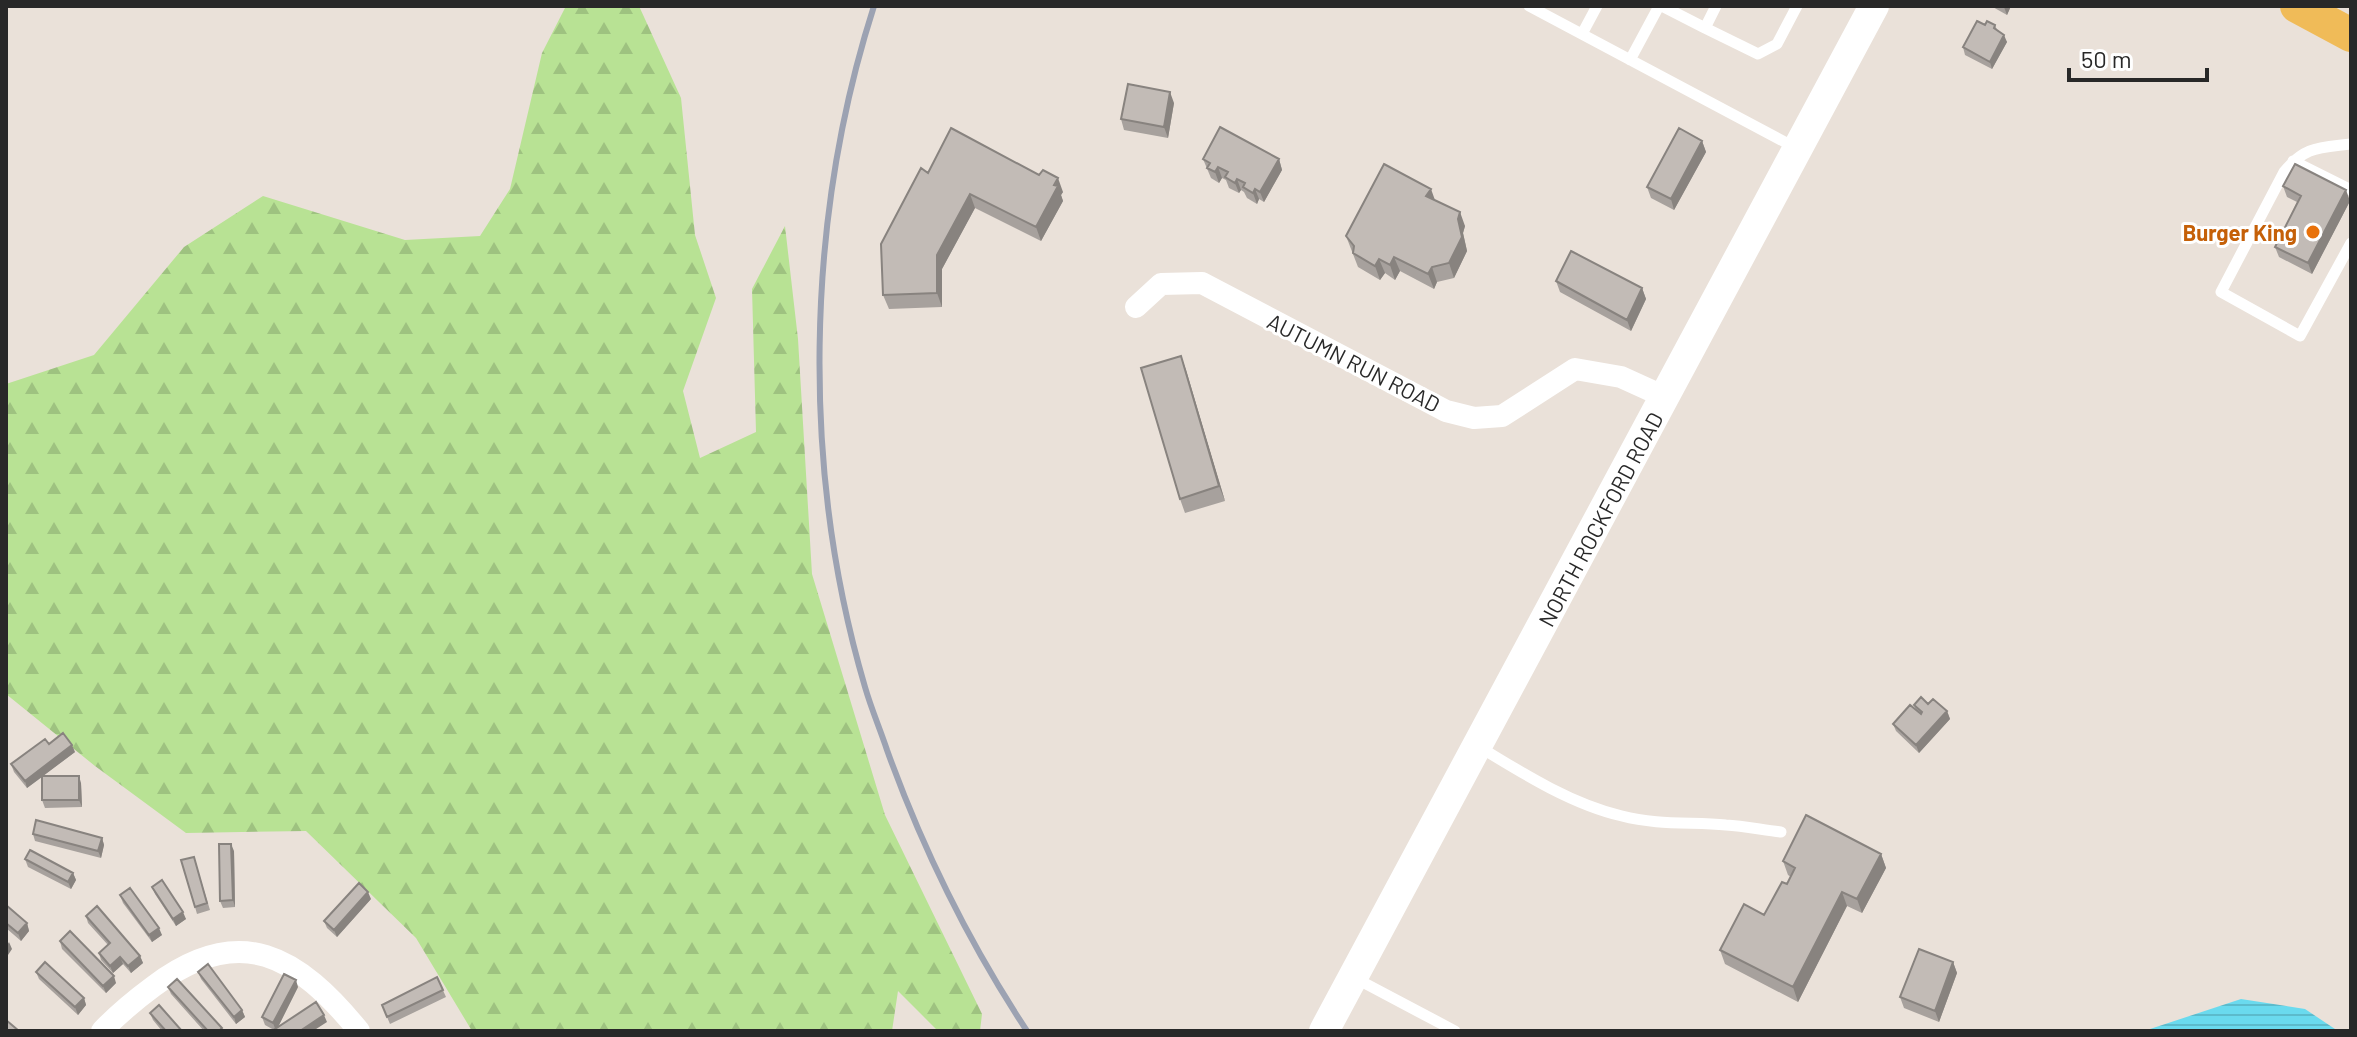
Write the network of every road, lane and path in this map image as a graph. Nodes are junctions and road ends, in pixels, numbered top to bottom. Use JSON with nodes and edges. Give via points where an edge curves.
{"nodes":[{"id":1,"x":1529,"y":6,"type":"edge"},
{"id":2,"x":1597,"y":6,"type":"edge"},
{"id":3,"x":1660,"y":6,"type":"edge"},
{"id":4,"x":1716,"y":6,"type":"edge"},
{"id":5,"x":1797,"y":6,"type":"edge"},
{"id":6,"x":1874,"y":6,"type":"edge"},
{"id":7,"x":2297,"y":6,"type":"edge"},
{"id":8,"x":1705,"y":28,"type":"junction"},
{"id":9,"x":1582,"y":34,"type":"junction"},
{"id":10,"x":2351,"y":35,"type":"edge"},
{"id":11,"x":1630,"y":60,"type":"junction"},
{"id":12,"x":2351,"y":144,"type":"edge"},
{"id":13,"x":1798,"y":149,"type":"junction"},
{"id":14,"x":2293,"y":161,"type":"junction"},
{"id":15,"x":2351,"y":190,"type":"edge"},
{"id":16,"x":2351,"y":243,"type":"edge"},
{"id":17,"x":1136,"y":307,"type":"dead end"},
{"id":18,"x":1665,"y":397,"type":"junction"},
{"id":19,"x":1477,"y":746,"type":"junction"},
{"id":20,"x":1781,"y":832,"type":"dead end"},
{"id":21,"x":1352,"y":976,"type":"junction"},
{"id":22,"x":102,"y":1031,"type":"edge"},
{"id":23,"x":359,"y":1031,"type":"edge"},
{"id":24,"x":1324,"y":1031,"type":"edge"},
{"id":25,"x":1455,"y":1031,"type":"edge"}],
"edges":[{"from":1,"to":9,"type":"lane"},
{"from":2,"to":9,"type":"lane"},
{"from":3,"to":8,"type":"lane"},
{"from":3,"to":11,"type":"lane"},
{"from":4,"to":8,"type":"lane"},
{"from":5,"to":8,"type":"lane","via":[[1777,44],[1758,54]]},
{"from":6,"to":13,"type":"street","name":"NORTH ROCKFORD ROAD"},
{"from":7,"to":10,"type":"main road"},
{"from":9,"to":11,"type":"lane"},
{"from":11,"to":13,"type":"lane"},
{"from":12,"to":14,"type":"lane","via":[[2319,148]]},
{"from":13,"to":18,"type":"street","name":"NORTH ROCKFORD ROAD"},
{"from":14,"to":15,"type":"lane"},
{"from":14,"to":16,"type":"lane","via":[[2221,292],[2300,336]]},
{"from":17,"to":18,"type":"street","name":"AUTUMN RUN ROAD","via":[[1161,284],[1202,283],[1446,411],[1474,418],[1502,416],[1575,369],[1621,377]]},
{"from":18,"to":19,"type":"street","name":"NORTH ROCKFORD ROAD"},
{"from":19,"to":20,"type":"lane","via":[[1556,791],[1621,816]]},
{"from":19,"to":21,"type":"street","name":"NORTH ROCKFORD ROAD"},
{"from":21,"to":24,"type":"street","name":"NORTH ROCKFORD ROAD"},
{"from":21,"to":25,"type":"lane"},
{"from":22,"to":23,"type":"street","via":[[164,979],[223,951],[260,955],[290,967],[317,984]]}]}
